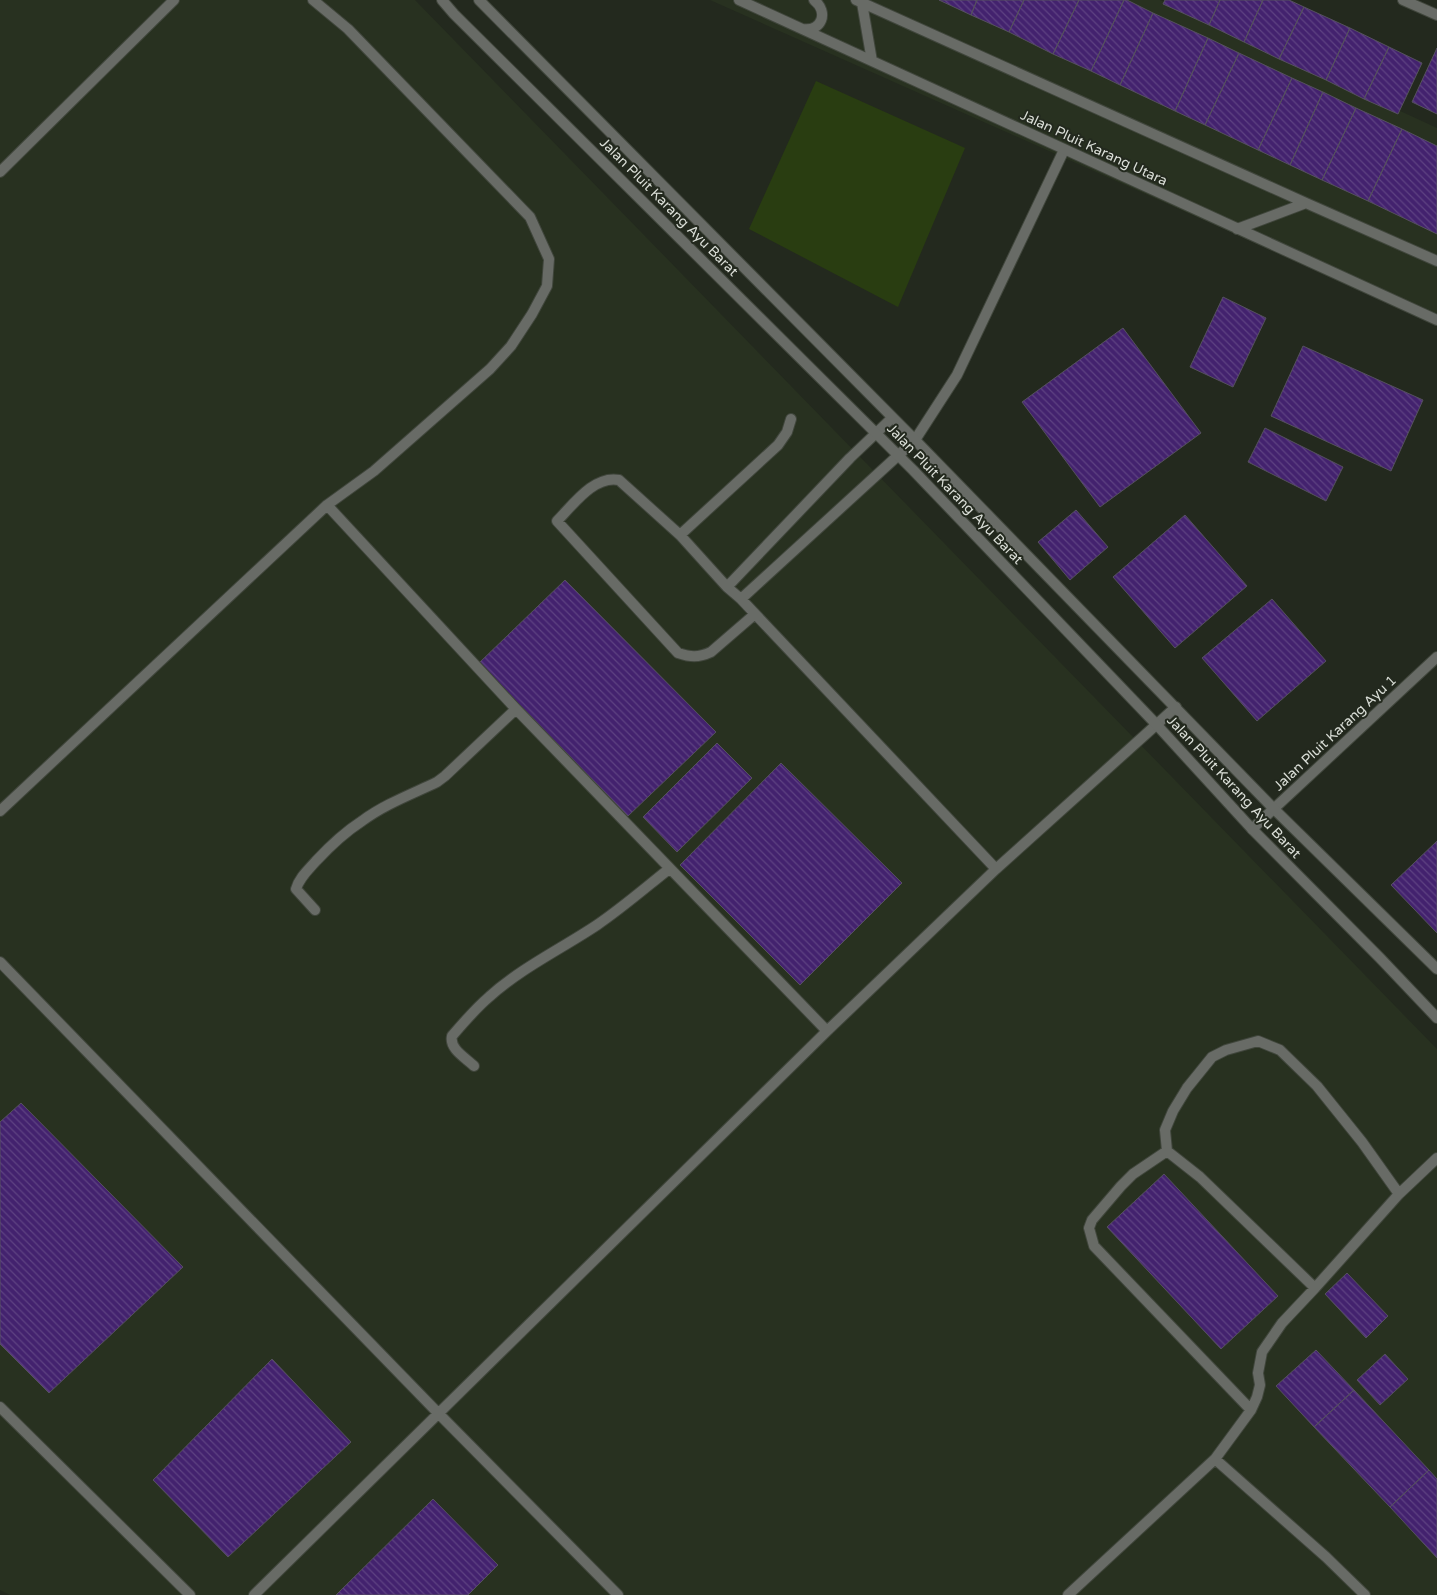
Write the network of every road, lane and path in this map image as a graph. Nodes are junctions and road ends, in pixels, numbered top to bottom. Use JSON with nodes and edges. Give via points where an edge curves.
{"nodes":[{"id":1,"x":174,"y":0,"type":"edge"},
{"id":2,"x":313,"y":0,"type":"edge"},
{"id":3,"x":442,"y":0,"type":"edge"},
{"id":4,"x":479,"y":0,"type":"edge"},
{"id":5,"x":739,"y":0,"type":"edge"},
{"id":6,"x":814,"y":0,"type":"edge"},
{"id":7,"x":1403,"y":0,"type":"edge"},
{"id":8,"x":859,"y":2,"type":"edge"},
{"id":9,"x":1437,"y":15,"type":"edge"},
{"id":10,"x":800,"y":28,"type":"junction"},
{"id":11,"x":872,"y":61,"type":"junction"},
{"id":12,"x":1064,"y":150,"type":"junction"},
{"id":13,"x":0,"y":172,"type":"edge"},
{"id":14,"x":1306,"y":203,"type":"junction"},
{"id":15,"x":1237,"y":229,"type":"junction"},
{"id":16,"x":1437,"y":260,"type":"edge"},
{"id":17,"x":1437,"y":320,"type":"edge"},
{"id":18,"x":892,"y":418,"type":"junction"},
{"id":19,"x":791,"y":420,"type":"dead end"},
{"id":20,"x":877,"y":433,"type":"junction"},
{"id":21,"x":915,"y":440,"type":"junction"},
{"id":22,"x":898,"y":455,"type":"junction"},
{"id":23,"x":327,"y":505,"type":"junction"},
{"id":24,"x":680,"y":535,"type":"junction"},
{"id":25,"x":727,"y":588,"type":"junction"},
{"id":26,"x":741,"y":599,"type":"junction"},
{"id":27,"x":755,"y":614,"type":"junction"},
{"id":28,"x":1437,"y":657,"type":"edge"},
{"id":29,"x":1176,"y":707,"type":"junction"},
{"id":30,"x":516,"y":709,"type":"junction"},
{"id":31,"x":1156,"y":724,"type":"junction"},
{"id":32,"x":1274,"y":809,"type":"junction"},
{"id":33,"x":0,"y":811,"type":"edge"},
{"id":34,"x":1252,"y":829,"type":"junction"},
{"id":35,"x":669,"y":869,"type":"junction"},
{"id":36,"x":996,"y":870,"type":"junction"},
{"id":37,"x":315,"y":910,"type":"dead end"},
{"id":38,"x":0,"y":962,"type":"edge"},
{"id":39,"x":1437,"y":969,"type":"edge"},
{"id":40,"x":1437,"y":1018,"type":"edge"},
{"id":41,"x":827,"y":1031,"type":"junction"},
{"id":42,"x":474,"y":1066,"type":"dead end"},
{"id":43,"x":1167,"y":1151,"type":"junction"},
{"id":44,"x":1437,"y":1158,"type":"edge"},
{"id":45,"x":1399,"y":1194,"type":"junction"},
{"id":46,"x":1315,"y":1288,"type":"junction"},
{"id":47,"x":0,"y":1407,"type":"edge"},
{"id":48,"x":1251,"y":1410,"type":"junction"},
{"id":49,"x":438,"y":1413,"type":"junction"},
{"id":50,"x":1215,"y":1459,"type":"junction"},
{"id":51,"x":190,"y":1595,"type":"edge"},
{"id":52,"x":254,"y":1595,"type":"edge"},
{"id":53,"x":618,"y":1595,"type":"edge"},
{"id":54,"x":1068,"y":1595,"type":"edge"},
{"id":55,"x":1365,"y":1595,"type":"edge"}],
"edges":[{"from":1,"to":13,"type":"street"},
{"from":2,"to":23,"type":"street","via":[[348,29],[530,217],[549,259],[547,286],[536,307],[511,346],[490,370],[374,471]]},
{"from":3,"to":20,"type":"street","name":"Jalan Pluit Karang Ayu Barat"},
{"from":4,"to":18,"type":"street","name":"Jalan Pluit Karang Ayu Barat"},
{"from":5,"to":10,"type":"street","name":"Jalan Pluit Karang Utara"},
{"from":6,"to":10,"type":"street","via":[[823,12],[821,21],[808,30]]},
{"from":7,"to":9,"type":"street"},
{"from":8,"to":11,"type":"street"},
{"from":8,"to":14,"type":"street"},
{"from":10,"to":11,"type":"street","name":"Jalan Pluit Karang Utara"},
{"from":11,"to":12,"type":"street","name":"Jalan Pluit Karang Utara"},
{"from":12,"to":15,"type":"street","name":"Jalan Pluit Karang Utara"},
{"from":12,"to":21,"type":"street","via":[[957,375]]},
{"from":14,"to":15,"type":"street"},
{"from":14,"to":16,"type":"street"},
{"from":15,"to":17,"type":"street","name":"Jalan Pluit Karang Utara"},
{"from":18,"to":20,"type":"street"},
{"from":18,"to":21,"type":"street","name":"Jalan Pluit Karang Ayu Barat"},
{"from":19,"to":24,"type":"street","via":[[778,444]]},
{"from":20,"to":22,"type":"street","name":"Jalan Pluit Karang Ayu Barat"},
{"from":20,"to":25,"type":"street"},
{"from":21,"to":22,"type":"street"},
{"from":21,"to":29,"type":"street","name":"Jalan Pluit Karang Ayu Barat"},
{"from":22,"to":26,"type":"street"},
{"from":22,"to":31,"type":"street","name":"Jalan Pluit Karang Ayu Barat"},
{"from":23,"to":30,"type":"street"},
{"from":23,"to":33,"type":"street"},
{"from":24,"to":25,"type":"street"},
{"from":24,"to":27,"type":"street","via":[[619,480],[609,478],[582,495],[557,521],[678,653],[693,657],[711,652]]},
{"from":25,"to":26,"type":"street"},
{"from":26,"to":27,"type":"street"},
{"from":27,"to":36,"type":"street"},
{"from":28,"to":32,"type":"street","name":"Jalan Pluit Karang Ayu 1"},
{"from":29,"to":31,"type":"street"},
{"from":29,"to":32,"type":"street","name":"Jalan Pluit Karang Ayu Barat"},
{"from":30,"to":35,"type":"street"},
{"from":30,"to":37,"type":"street","via":[[437,782],[362,820],[332,845],[297,883],[296,889]]},
{"from":31,"to":34,"type":"street","name":"Jalan Pluit Karang Ayu Barat"},
{"from":31,"to":36,"type":"street"},
{"from":32,"to":34,"type":"street","name":"Jalan Pluit Karang Ayu 1"},
{"from":32,"to":39,"type":"street","name":"Jalan Pluit Karang Ayu Barat"},
{"from":34,"to":40,"type":"street","name":"Jalan Pluit Karang Ayu Barat"},
{"from":35,"to":41,"type":"street"},
{"from":35,"to":42,"type":"street","via":[[596,926],[506,984],[472,1013],[451,1040]]},
{"from":36,"to":41,"type":"street"},
{"from":38,"to":49,"type":"street"},
{"from":41,"to":49,"type":"street"},
{"from":43,"to":45,"type":"street","via":[[1165,1130],[1173,1111],[1212,1057],[1258,1041],[1280,1050],[1317,1086]]},
{"from":43,"to":46,"type":"street","via":[[1200,1177]]},
{"from":43,"to":48,"type":"street","via":[[1120,1186],[1092,1220],[1090,1234],[1094,1246]]},
{"from":44,"to":45,"type":"street"},
{"from":45,"to":46,"type":"street"},
{"from":46,"to":48,"type":"street","via":[[1282,1323],[1262,1352],[1258,1373],[1260,1385]]},
{"from":47,"to":51,"type":"street"},
{"from":48,"to":50,"type":"street"},
{"from":49,"to":52,"type":"street"},
{"from":49,"to":53,"type":"street"},
{"from":50,"to":54,"type":"street"},
{"from":50,"to":55,"type":"street"}]}
